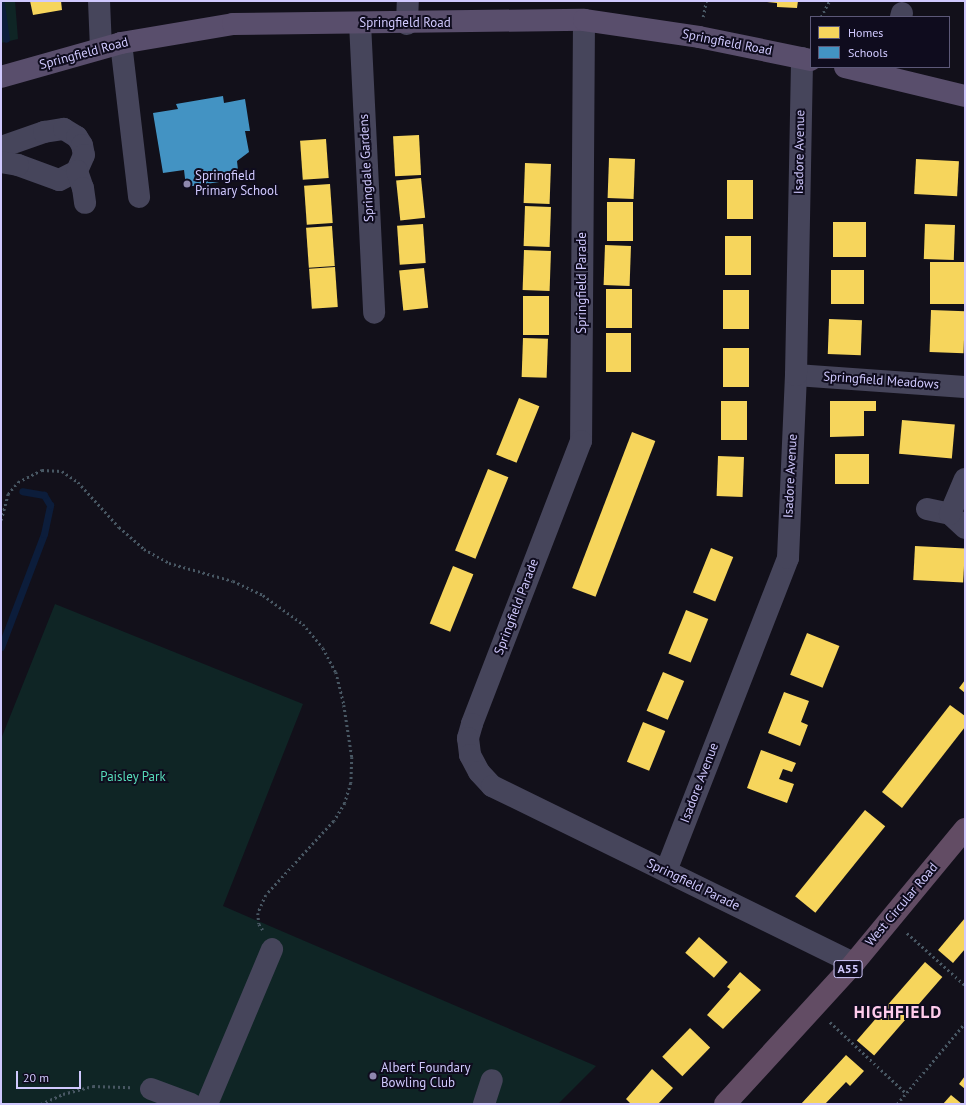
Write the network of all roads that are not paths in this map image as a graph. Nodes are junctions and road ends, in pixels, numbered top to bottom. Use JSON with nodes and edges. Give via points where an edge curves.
{"nodes":[{"id":1,"x":99,"y":1,"type":"edge"},
{"id":2,"x":408,"y":1,"type":"edge"},
{"id":3,"x":584,"y":20,"type":"junction"},
{"id":4,"x":360,"y":23,"type":"junction"},
{"id":5,"x":407,"y":24,"type":"junction"},
{"id":6,"x":111,"y":46,"type":"junction"},
{"id":7,"x":806,"y":59,"type":"edge"},
{"id":8,"x":852,"y":68,"type":"edge"},
{"id":9,"x":883,"y":72,"type":"edge"},
{"id":10,"x":1,"y":77,"type":"edge"},
{"id":11,"x":965,"y":96,"type":"edge"},
{"id":12,"x":1,"y":147,"type":"edge"},
{"id":13,"x":1,"y":162,"type":"edge"},
{"id":14,"x":77,"y":171,"type":"junction"},
{"id":15,"x":139,"y":197,"type":"dead end"},
{"id":16,"x":85,"y":203,"type":"dead end"},
{"id":17,"x":374,"y":313,"type":"dead end"},
{"id":18,"x":796,"y":375,"type":"junction"},
{"id":19,"x":965,"y":387,"type":"edge"},
{"id":20,"x":965,"y":479,"type":"edge"},
{"id":21,"x":927,"y":509,"type":"dead end"},
{"id":22,"x":957,"y":521,"type":"edge"},
{"id":23,"x":963,"y":835,"type":"edge"},
{"id":24,"x":666,"y":871,"type":"junction"},
{"id":25,"x":272,"y":948,"type":"road end"},
{"id":26,"x":854,"y":963,"type":"junction"},
{"id":27,"x":492,"y":1080,"type":"dead end"},
{"id":28,"x":151,"y":1089,"type":"road end"},
{"id":29,"x":191,"y":1104,"type":"edge"},
{"id":30,"x":207,"y":1104,"type":"edge"},
{"id":31,"x":484,"y":1104,"type":"edge"},
{"id":32,"x":725,"y":1104,"type":"edge"}],
"edges":[{"from":1,"to":6,"type":"street"},
{"from":2,"to":5,"type":"street"},
{"from":3,"to":5,"type":"main road","name":"Springfield Road"},
{"from":3,"to":7,"type":"main road","name":"Springfield Road","via":[[699,37]]},
{"from":3,"to":24,"type":"street","name":"Springfield Parade","via":[[581,441],[468,738],[470,755],[479,772],[492,786]]},
{"from":4,"to":5,"type":"main road","name":"Springfield Road"},
{"from":4,"to":6,"type":"main road","name":"Springfield Road","via":[[233,24]]},
{"from":4,"to":17,"type":"street","name":"Springdale Gardens"},
{"from":6,"to":10,"type":"main road","name":"Springfield Road"},
{"from":6,"to":15,"type":"street"},
{"from":7,"to":18,"type":"street","name":"Isadore Avenue"},
{"from":8,"to":9,"type":"main road"},
{"from":9,"to":11,"type":"main road"},
{"from":12,"to":14,"type":"street","via":[[44,132],[64,129],[82,145],[84,155]]},
{"from":13,"to":14,"type":"street","via":[[18,164],[59,180]]},
{"from":14,"to":16,"type":"street"},
{"from":18,"to":19,"type":"street","name":"Springfield Meadows"},
{"from":18,"to":24,"type":"street","name":"Isadore Avenue","via":[[788,558]]},
{"from":20,"to":22,"type":"street"},
{"from":21,"to":22,"type":"street"},
{"from":23,"to":26,"type":"highway","name":"West Circular Road","number":"A55"},
{"from":24,"to":26,"type":"street","name":"Springfield Parade"},
{"from":25,"to":30,"type":"street"},
{"from":26,"to":32,"type":"highway","name":"West Circular Road","number":"A55"},
{"from":27,"to":31,"type":"street"},
{"from":28,"to":29,"type":"street"}]}
